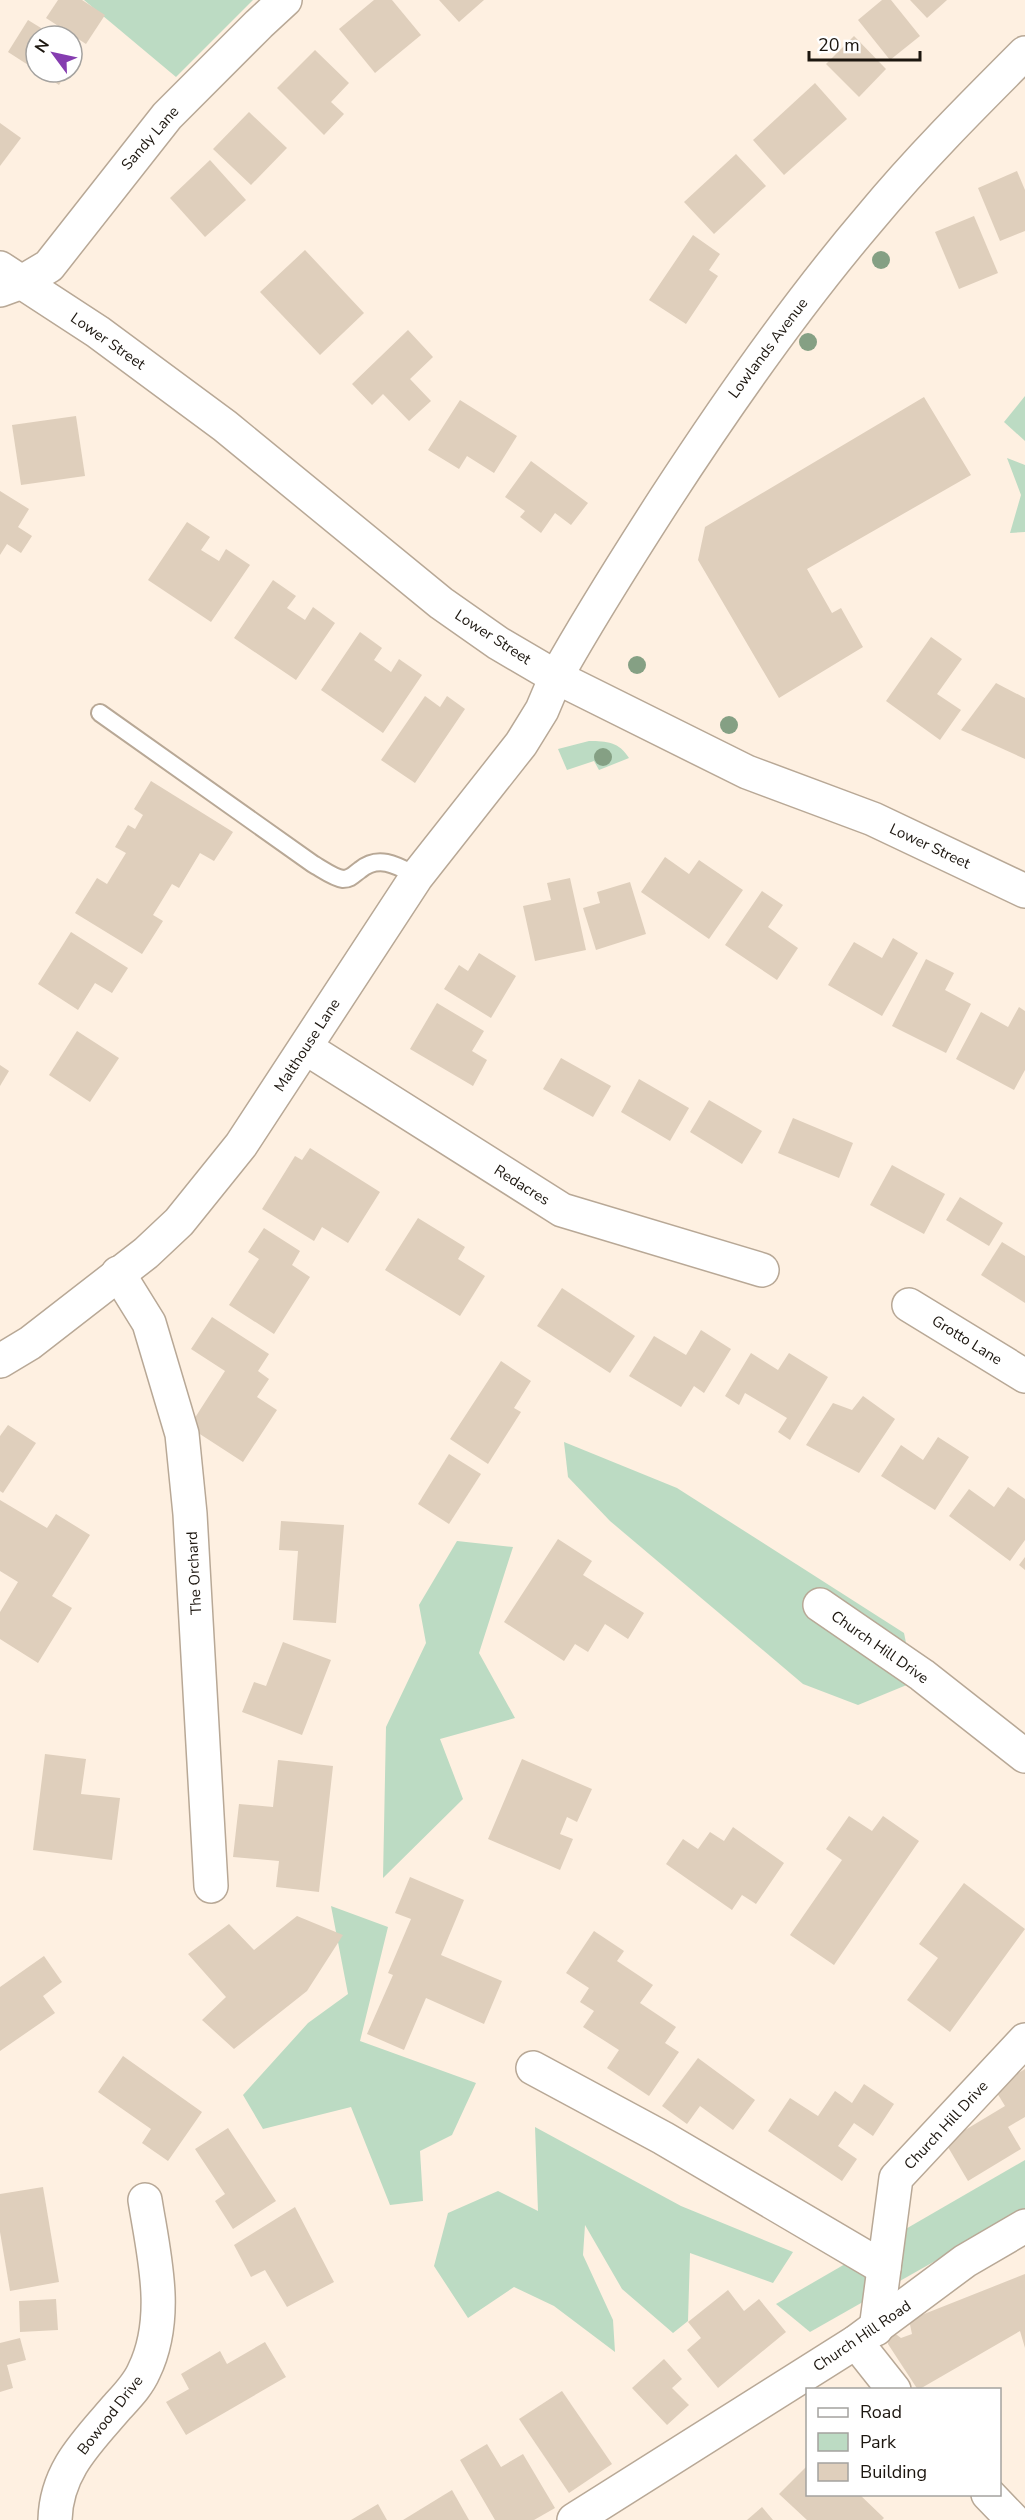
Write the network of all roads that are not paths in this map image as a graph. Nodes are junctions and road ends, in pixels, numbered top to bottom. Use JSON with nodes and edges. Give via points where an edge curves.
{"nodes":[{"id":1,"x":285,"y":0,"type":"edge"},
{"id":2,"x":1025,"y":54,"type":"edge"},
{"id":3,"x":7,"y":280,"type":"edge"},
{"id":4,"x":556,"y":677,"type":"junction"},
{"id":5,"x":100,"y":713,"type":"dead end"},
{"id":6,"x":417,"y":876,"type":"junction"},
{"id":7,"x":1025,"y":891,"type":"edge"},
{"id":8,"x":306,"y":1048,"type":"junction"},
{"id":9,"x":762,"y":1270,"type":"dead end"},
{"id":10,"x":118,"y":1273,"type":"junction"},
{"id":11,"x":909,"y":1305,"type":"dead end"},
{"id":12,"x":0,"y":1361,"type":"edge"},
{"id":13,"x":1025,"y":1376,"type":"edge"},
{"id":14,"x":820,"y":1605,"type":"dead end"},
{"id":15,"x":1025,"y":1756,"type":"edge"},
{"id":16,"x":210,"y":1886,"type":"dead end"},
{"id":17,"x":1025,"y":2040,"type":"edge"},
{"id":18,"x":533,"y":2068,"type":"dead end"},
{"id":19,"x":145,"y":2200,"type":"dead end"},
{"id":20,"x":1025,"y":2226,"type":"edge"},
{"id":21,"x":884,"y":2268,"type":"junction"},
{"id":22,"x":866,"y":2335,"type":"junction"},
{"id":23,"x":893,"y":2388,"type":"edge"},
{"id":24,"x":990,"y":2496,"type":"edge"},
{"id":25,"x":55,"y":2520,"type":"edge"},
{"id":26,"x":574,"y":2520,"type":"edge"},
{"id":27,"x":1013,"y":2520,"type":"edge"}],
"edges":[{"from":1,"to":3,"type":"street","name":"Sandy Lane","via":[[167,116],[49,266]]},
{"from":2,"to":4,"type":"street","name":"Lowlands Avenue","via":[[963,115],[870,218],[798,306],[729,400],[592,611]]},
{"from":3,"to":4,"type":"street","name":"Lower Street","via":[[98,332],[225,426],[441,603]]},
{"from":4,"to":6,"type":"street","name":"Malthouse Lane","via":[[521,744]]},
{"from":4,"to":7,"type":"street","name":"Lower Street","via":[[747,772],[873,819]]},
{"from":5,"to":6,"type":"lane","via":[[313,864],[341,879],[374,862],[387,862]]},
{"from":6,"to":8,"type":"street","name":"Malthouse Lane"},
{"from":8,"to":9,"type":"street","name":"Redacres","via":[[562,1210]]},
{"from":8,"to":10,"type":"street","name":"Malthouse Lane","via":[[241,1145],[179,1222]]},
{"from":10,"to":12,"type":"street","name":"Malthouse Lane","via":[[30,1343]]},
{"from":10,"to":16,"type":"street","name":"The Orchard","via":[[149,1323],[182,1434],[190,1514]]},
{"from":11,"to":13,"type":"street","name":"Grotto Lane"},
{"from":14,"to":15,"type":"street","name":"Church Hill Drive","via":[[922,1676]]},
{"from":17,"to":21,"type":"street","name":"Church Hill Drive","via":[[896,2178]]},
{"from":18,"to":21,"type":"street"},
{"from":19,"to":25,"type":"street","name":"Bowood Drive","via":[[159,2291],[154,2340],[132,2390],[66,2471]]},
{"from":20,"to":22,"type":"street","name":"Church Hill Road","via":[[965,2261]]},
{"from":21,"to":22,"type":"street","name":"Church Hill Drive"},
{"from":22,"to":23,"type":"street"},
{"from":22,"to":26,"type":"street","name":"Church Hill Road"},
{"from":24,"to":27,"type":"street"}]}
